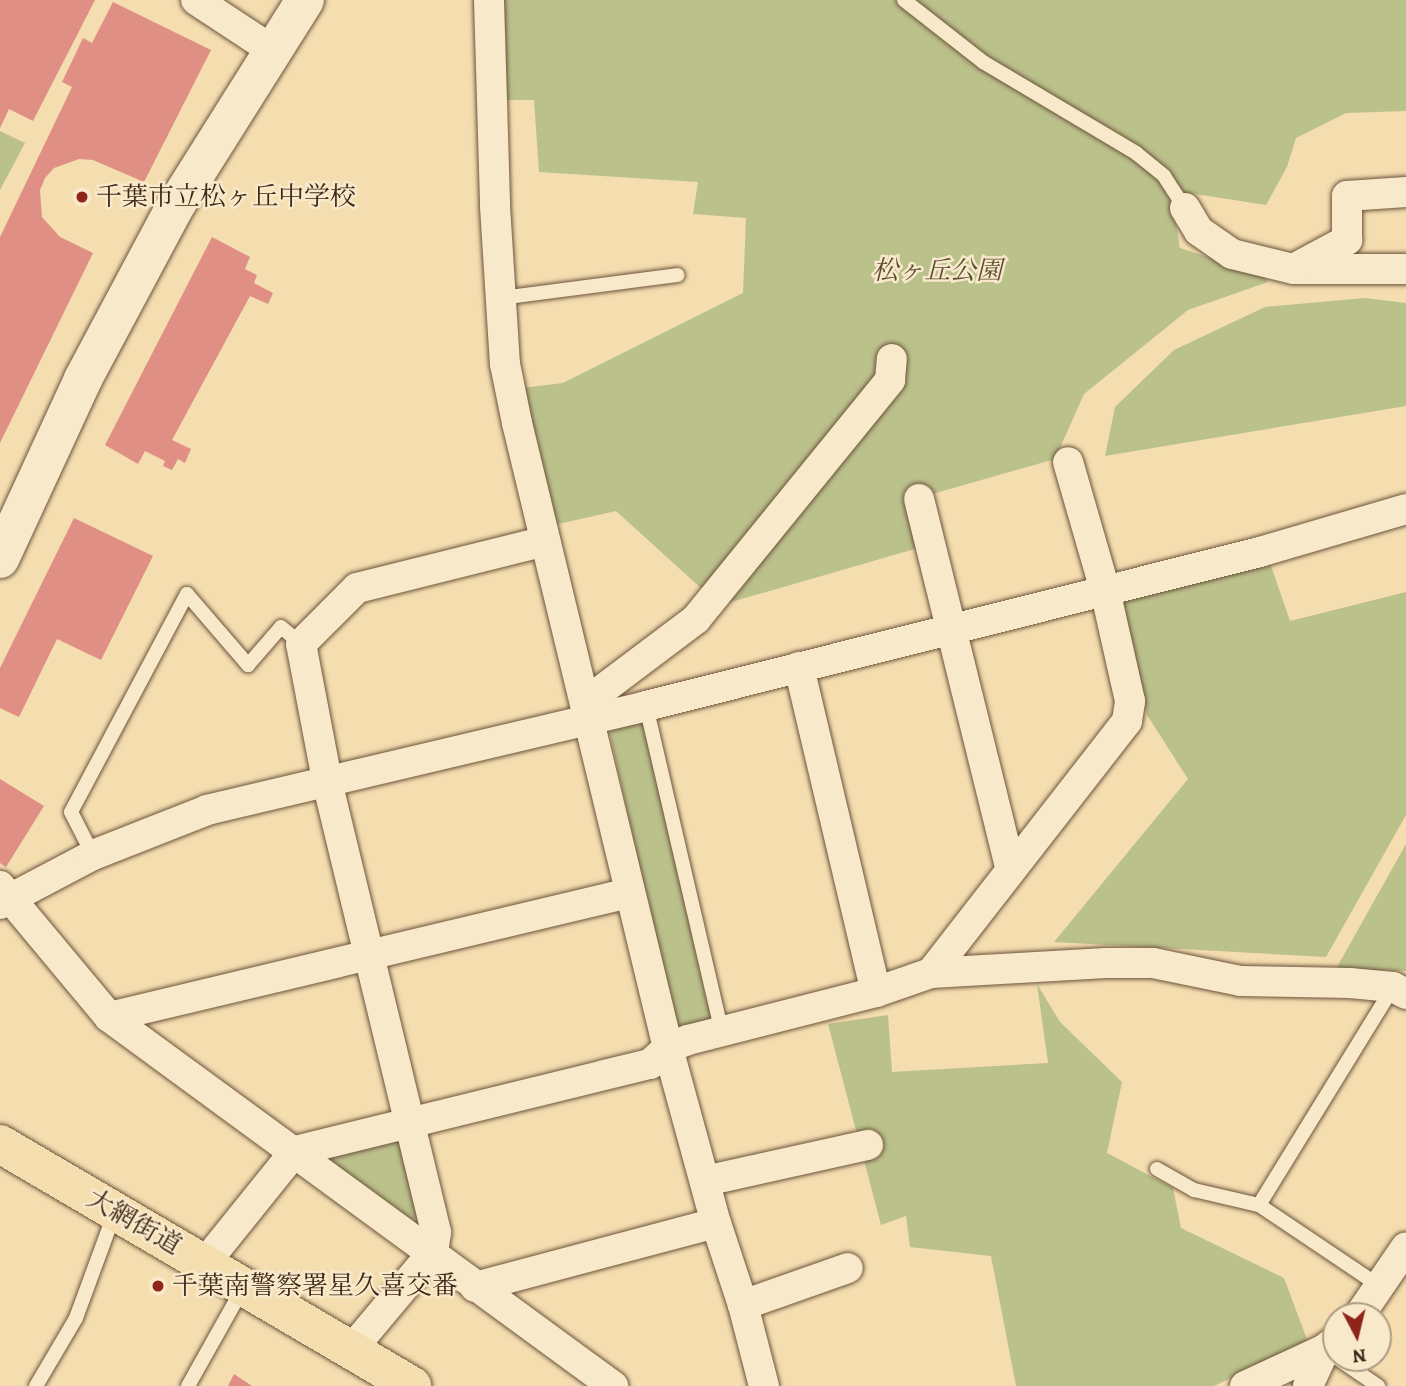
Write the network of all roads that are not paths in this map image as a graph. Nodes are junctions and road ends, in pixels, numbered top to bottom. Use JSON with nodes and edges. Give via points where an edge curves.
{"nodes":[{"id":1,"x":196,"y":0,"type":"edge"},
{"id":2,"x":305,"y":0,"type":"edge"},
{"id":3,"x":489,"y":0,"type":"edge"},
{"id":4,"x":904,"y":0,"type":"edge"},
{"id":5,"x":272,"y":50,"type":"junction"},
{"id":6,"x":1406,"y":192,"type":"edge"},
{"id":7,"x":1185,"y":208,"type":"joint"},
{"id":8,"x":1293,"y":269,"type":"junction"},
{"id":9,"x":1406,"y":270,"type":"edge"},
{"id":10,"x":678,"y":275,"type":"dead end"},
{"id":11,"x":501,"y":298,"type":"junction"},
{"id":12,"x":892,"y":359,"type":"dead end"},
{"id":13,"x":1068,"y":462,"type":"dead end"},
{"id":14,"x":919,"y":499,"type":"dead end"},
{"id":15,"x":1406,"y":509,"type":"edge"},
{"id":16,"x":545,"y":541,"type":"junction"},
{"id":17,"x":0,"y":559,"type":"edge"},
{"id":18,"x":1105,"y":590,"type":"junction"},
{"id":19,"x":951,"y":629,"type":"junction"},
{"id":20,"x":300,"y":644,"type":"junction"},
{"id":21,"x":799,"y":667,"type":"junction"},
{"id":22,"x":646,"y":706,"type":"junction"},
{"id":23,"x":587,"y":710,"type":"junction"},
{"id":24,"x":327,"y":780,"type":"junction"},
{"id":25,"x":93,"y":855,"type":"junction"},
{"id":26,"x":1010,"y":867,"type":"junction"},
{"id":27,"x":629,"y":893,"type":"junction"},
{"id":28,"x":4,"y":895,"type":"edge"},
{"id":29,"x":368,"y":955,"type":"junction"},
{"id":30,"x":931,"y":973,"type":"junction"},
{"id":31,"x":1399,"y":991,"type":"edge"},
{"id":32,"x":876,"y":992,"type":"junction"},
{"id":33,"x":109,"y":1017,"type":"junction"},
{"id":34,"x":722,"y":1032,"type":"junction"},
{"id":35,"x":668,"y":1048,"type":"junction"},
{"id":36,"x":408,"y":1123,"type":"junction"},
{"id":37,"x":0,"y":1144,"type":"edge"},
{"id":38,"x":868,"y":1145,"type":"dead end"},
{"id":39,"x":295,"y":1151,"type":"junction"},
{"id":40,"x":1157,"y":1170,"type":"dead end"},
{"id":41,"x":705,"y":1181,"type":"junction"},
{"id":42,"x":1259,"y":1205,"type":"junction"},
{"id":43,"x":115,"y":1211,"type":"junction"},
{"id":44,"x":716,"y":1223,"type":"junction"},
{"id":45,"x":433,"y":1252,"type":"junction"},
{"id":46,"x":1404,"y":1254,"type":"edge"},
{"id":47,"x":205,"y":1263,"type":"junction"},
{"id":48,"x":848,"y":1268,"type":"dead end"},
{"id":49,"x":243,"y":1287,"type":"junction"},
{"id":50,"x":475,"y":1287,"type":"junction"},
{"id":51,"x":1381,"y":1287,"type":"junction"},
{"id":52,"x":1370,"y":1302,"type":"edge"},
{"id":53,"x":743,"y":1305,"type":"junction"},
{"id":54,"x":352,"y":1349,"type":"junction"},
{"id":55,"x":1322,"y":1356,"type":"edge"},
{"id":56,"x":1322,"y":1367,"type":"edge"},
{"id":57,"x":1360,"y":1372,"type":"edge"},
{"id":58,"x":393,"y":1381,"type":"edge"},
{"id":59,"x":36,"y":1386,"type":"edge"},
{"id":60,"x":188,"y":1386,"type":"edge"},
{"id":61,"x":613,"y":1386,"type":"edge"},
{"id":62,"x":764,"y":1386,"type":"edge"},
{"id":63,"x":1245,"y":1386,"type":"edge"},
{"id":64,"x":1308,"y":1386,"type":"edge"},
{"id":65,"x":1378,"y":1386,"type":"edge"}],
"edges":[{"from":1,"to":5,"type":"street"},
{"from":2,"to":5,"type":"street"},
{"from":3,"to":11,"type":"street"},
{"from":4,"to":7,"type":"lane","via":[[983,62],[1136,152],[1164,176]]},
{"from":5,"to":17,"type":"street","via":[[176,205],[83,379]]},
{"from":6,"to":8,"type":"street","via":[[1347,196],[1347,240]]},
{"from":7,"to":8,"type":"street","via":[[1199,231],[1232,254]]},
{"from":8,"to":9,"type":"street"},
{"from":10,"to":11,"type":"lane"},
{"from":11,"to":16,"type":"street","via":[[505,364]]},
{"from":12,"to":23,"type":"street","via":[[890,380],[696,619]]},
{"from":13,"to":18,"type":"street"},
{"from":14,"to":19,"type":"street"},
{"from":15,"to":18,"type":"street","via":[[1260,552]]},
{"from":16,"to":20,"type":"street","via":[[357,588]]},
{"from":16,"to":23,"type":"street"},
{"from":18,"to":19,"type":"street"},
{"from":18,"to":26,"type":"street","via":[[1130,701],[1127,721]]},
{"from":19,"to":21,"type":"street"},
{"from":19,"to":26,"type":"street"},
{"from":20,"to":24,"type":"street"},
{"from":20,"to":25,"type":"lane","via":[[281,627],[248,665],[187,594],[71,812]]},
{"from":21,"to":22,"type":"street"},
{"from":21,"to":32,"type":"street"},
{"from":22,"to":23,"type":"street"},
{"from":22,"to":34,"type":"lane"},
{"from":23,"to":24,"type":"street"},
{"from":23,"to":27,"type":"street"},
{"from":24,"to":25,"type":"street","via":[[207,810]]},
{"from":24,"to":29,"type":"street"},
{"from":25,"to":28,"type":"street"},
{"from":26,"to":30,"type":"street"},
{"from":27,"to":29,"type":"street"},
{"from":27,"to":35,"type":"street"},
{"from":28,"to":33,"type":"street"},
{"from":29,"to":33,"type":"street"},
{"from":29,"to":36,"type":"street"},
{"from":30,"to":31,"type":"street","via":[[1153,963],[1241,981]]},
{"from":30,"to":32,"type":"street"},
{"from":31,"to":42,"type":"lane"},
{"from":32,"to":34,"type":"street"},
{"from":33,"to":39,"type":"street"},
{"from":34,"to":35,"type":"street"},
{"from":35,"to":36,"type":"street","via":[[650,1064]]},
{"from":35,"to":41,"type":"street"},
{"from":36,"to":39,"type":"street"},
{"from":36,"to":45,"type":"street","via":[[436,1232]]},
{"from":37,"to":43,"type":"main road","name":"大網街道"},
{"from":38,"to":41,"type":"street"},
{"from":39,"to":45,"type":"street"},
{"from":39,"to":47,"type":"street"},
{"from":40,"to":42,"type":"lane","via":[[1194,1190]]},
{"from":41,"to":44,"type":"street"},
{"from":42,"to":51,"type":"lane"},
{"from":43,"to":47,"type":"main road","name":"大網街道"},
{"from":43,"to":59,"type":"lane","via":[[76,1318]]},
{"from":44,"to":50,"type":"street"},
{"from":44,"to":53,"type":"street"},
{"from":45,"to":50,"type":"street"},
{"from":45,"to":54,"type":"street"},
{"from":46,"to":51,"type":"street"},
{"from":47,"to":49,"type":"main road","name":"大網街道"},
{"from":48,"to":53,"type":"street"},
{"from":49,"to":54,"type":"main road","name":"大網街道"},
{"from":49,"to":60,"type":"lane"},
{"from":50,"to":61,"type":"street"},
{"from":51,"to":52,"type":"street"},
{"from":53,"to":62,"type":"street"},
{"from":54,"to":58,"type":"main road","name":"大網街道"},
{"from":55,"to":63,"type":"street"},
{"from":56,"to":64,"type":"street"},
{"from":57,"to":65,"type":"lane"}]}
